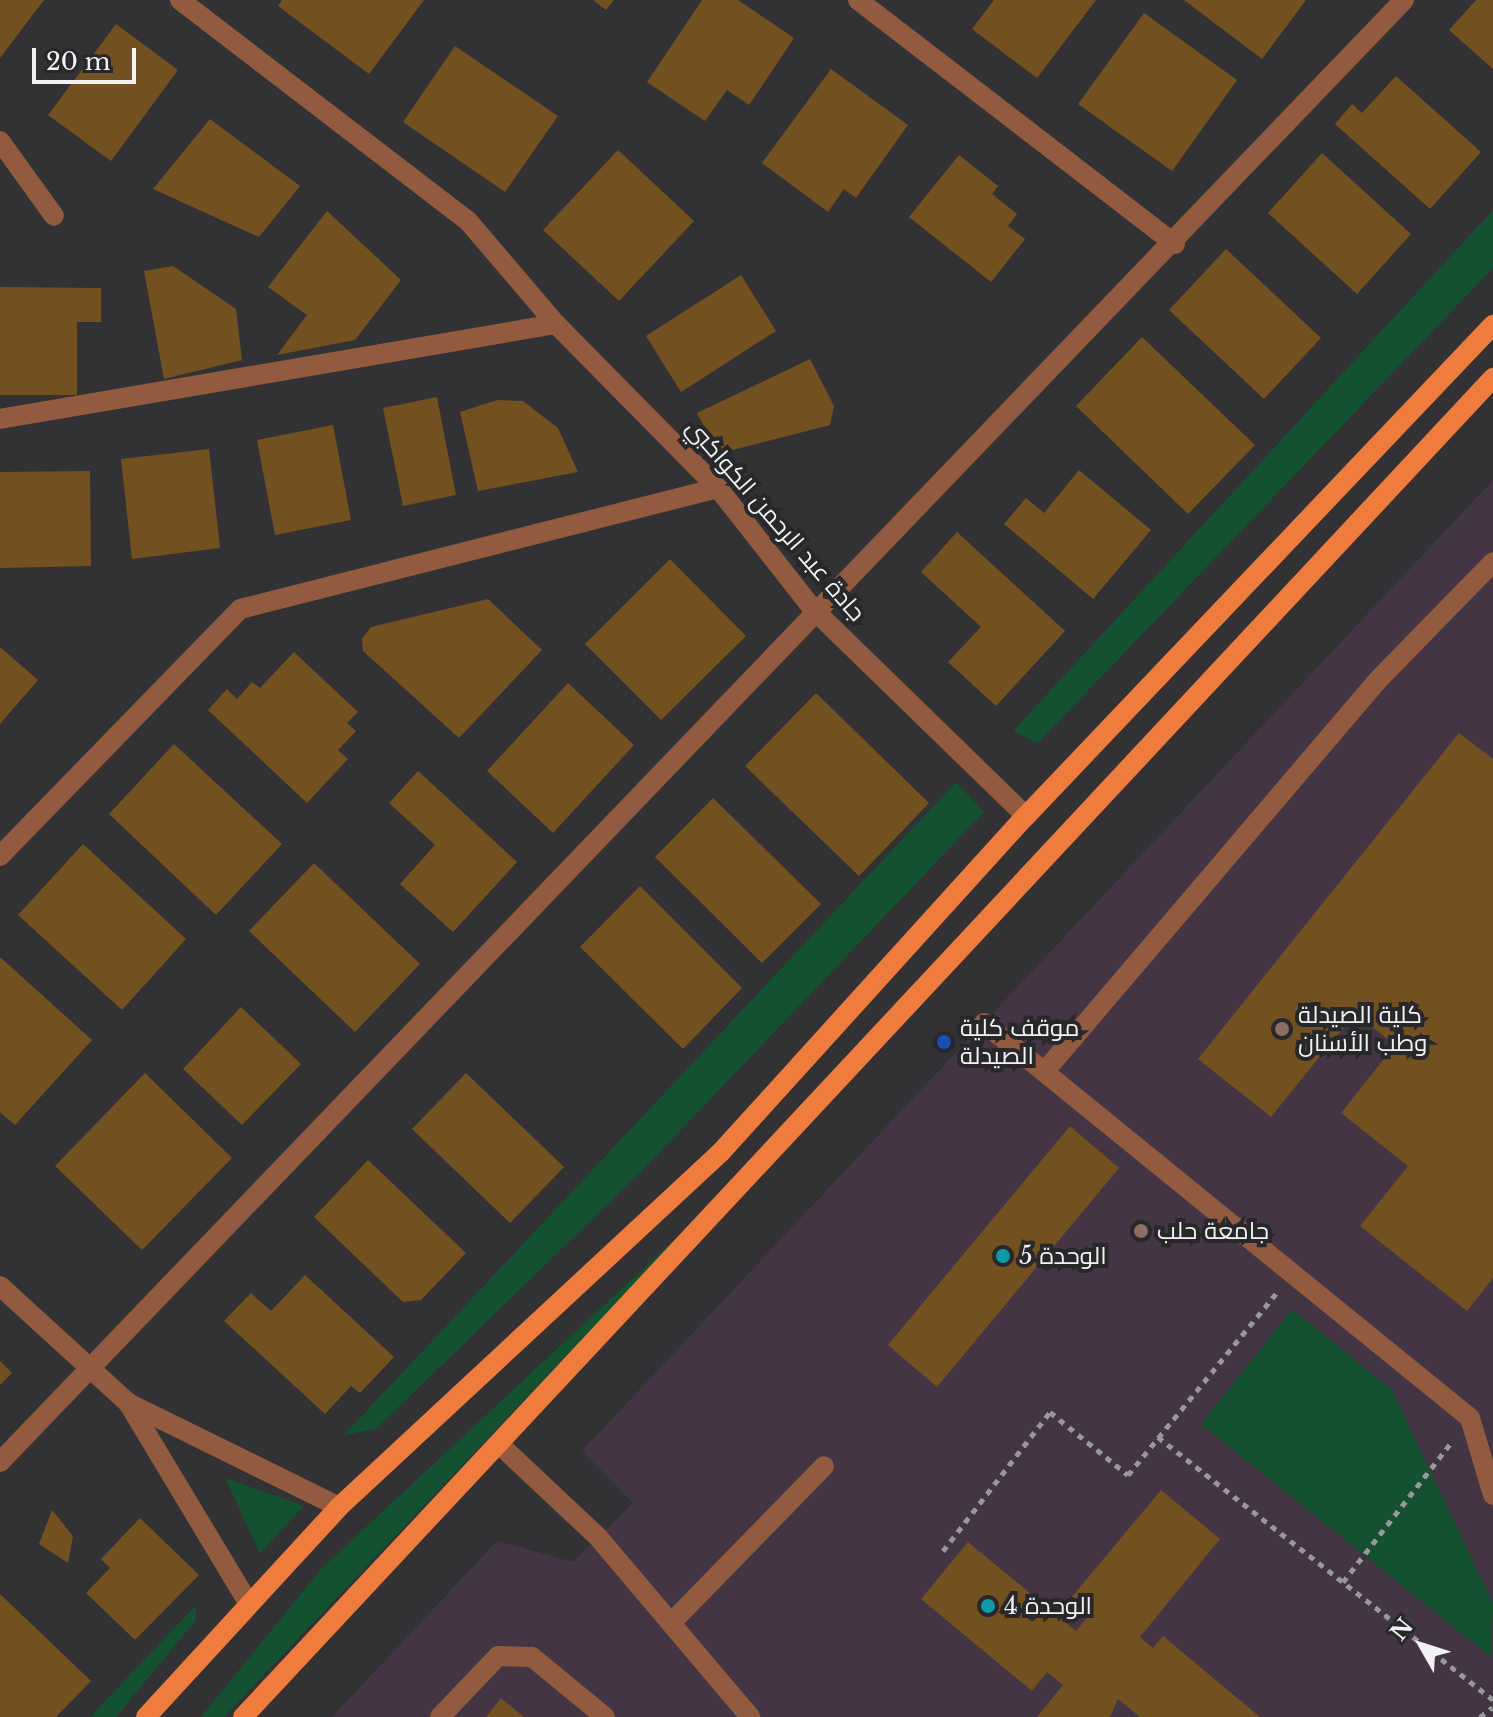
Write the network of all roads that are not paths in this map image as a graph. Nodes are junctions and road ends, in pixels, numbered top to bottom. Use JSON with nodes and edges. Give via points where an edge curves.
{"nodes":[{"id":1,"x":180,"y":0,"type":"edge"},
{"id":2,"x":858,"y":0,"type":"edge"},
{"id":3,"x":1404,"y":0,"type":"edge"},
{"id":4,"x":0,"y":141,"type":"edge"},
{"id":5,"x":54,"y":216,"type":"dead end"},
{"id":6,"x":1175,"y":244,"type":"junction"},
{"id":7,"x":556,"y":324,"type":"junction"},
{"id":8,"x":1493,"y":325,"type":"edge"},
{"id":9,"x":1493,"y":378,"type":"edge"},
{"id":10,"x":0,"y":419,"type":"edge"},
{"id":11,"x":718,"y":488,"type":"junction"},
{"id":12,"x":1493,"y":562,"type":"edge"},
{"id":13,"x":813,"y":609,"type":"junction"},
{"id":14,"x":1026,"y":816,"type":"junction"},
{"id":15,"x":0,"y":856,"type":"edge"},
{"id":16,"x":984,"y":1023,"type":"dead end"},
{"id":17,"x":1045,"y":1071,"type":"junction"},
{"id":18,"x":0,"y":1286,"type":"edge"},
{"id":19,"x":89,"y":1366,"type":"junction"},
{"id":20,"x":128,"y":1403,"type":"junction"},
{"id":21,"x":1470,"y":1418,"type":"junction"},
{"id":22,"x":1493,"y":1435,"type":"edge"},
{"id":23,"x":500,"y":1445,"type":"junction"},
{"id":24,"x":0,"y":1462,"type":"edge"},
{"id":25,"x":824,"y":1466,"type":"dead end"},
{"id":26,"x":1493,"y":1495,"type":"edge"},
{"id":27,"x":339,"y":1507,"type":"junction"},
{"id":28,"x":249,"y":1604,"type":"junction"},
{"id":29,"x":671,"y":1623,"type":"junction"},
{"id":30,"x":146,"y":1717,"type":"edge"},
{"id":31,"x":243,"y":1717,"type":"edge"},
{"id":32,"x":440,"y":1717,"type":"edge"},
{"id":33,"x":605,"y":1717,"type":"edge"},
{"id":34,"x":750,"y":1717,"type":"edge"}],
"edges":[{"from":1,"to":7,"type":"street","name":"جادة عبد الرحمن الكواكبي","via":[[468,221]]},
{"from":2,"to":6,"type":"street"},
{"from":3,"to":6,"type":"street"},
{"from":4,"to":5,"type":"street"},
{"from":6,"to":13,"type":"street"},
{"from":7,"to":10,"type":"street","via":[[31,419]]},
{"from":7,"to":11,"type":"street","name":"جادة عبد الرحمن الكواكبي"},
{"from":8,"to":14,"type":"main road"},
{"from":9,"to":23,"type":"main road"},
{"from":11,"to":13,"type":"street","name":"جادة عبد الرحمن الكواكبي"},
{"from":11,"to":15,"type":"street","via":[[240,609]]},
{"from":12,"to":17,"type":"street","via":[[1377,681]]},
{"from":13,"to":14,"type":"street","name":"جادة عبد الرحمن الكواكبي"},
{"from":13,"to":19,"type":"street"},
{"from":14,"to":27,"type":"main road","via":[[721,1152]]},
{"from":16,"to":17,"type":"street"},
{"from":17,"to":21,"type":"street"},
{"from":18,"to":19,"type":"street"},
{"from":19,"to":20,"type":"street"},
{"from":19,"to":24,"type":"street"},
{"from":20,"to":27,"type":"street"},
{"from":20,"to":28,"type":"street"},
{"from":21,"to":22,"type":"street"},
{"from":21,"to":26,"type":"street","via":[[1481,1475]]},
{"from":23,"to":29,"type":"street","via":[[598,1537]]},
{"from":23,"to":31,"type":"main road"},
{"from":25,"to":29,"type":"street"},
{"from":27,"to":28,"type":"main road"},
{"from":28,"to":30,"type":"main road"},
{"from":29,"to":34,"type":"street"},
{"from":32,"to":33,"type":"street","via":[[498,1656],[532,1657]]}]}
